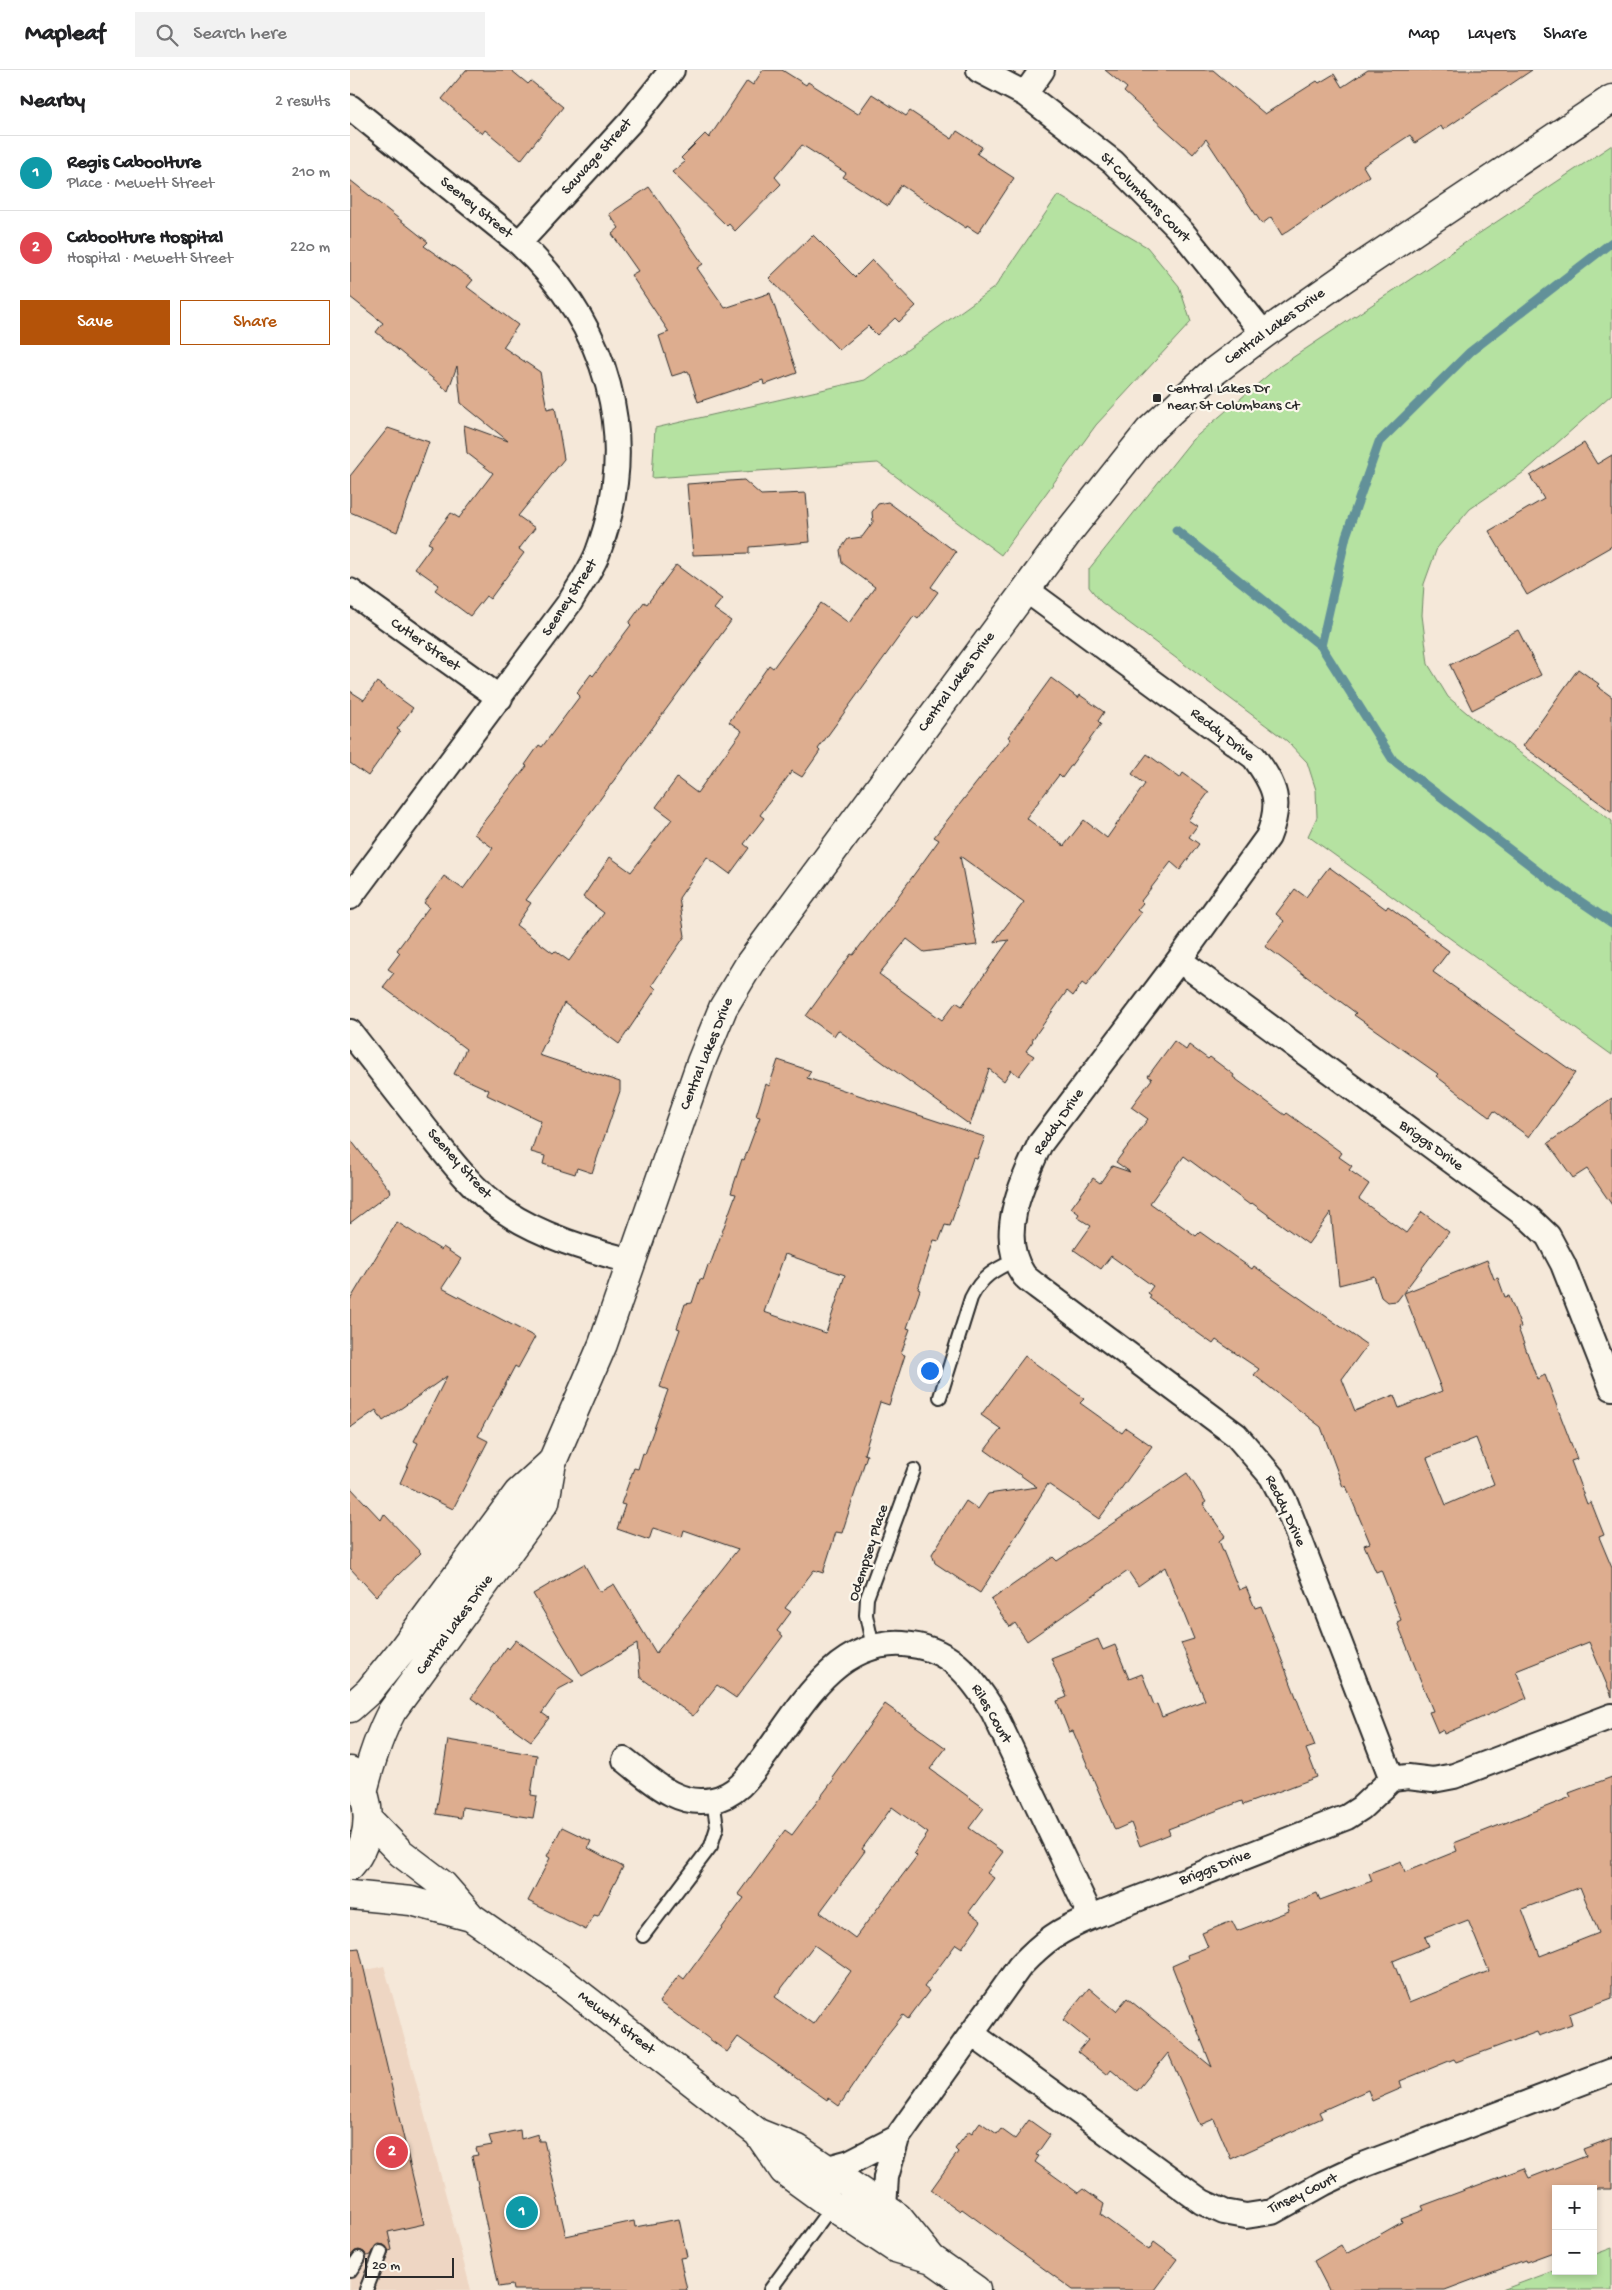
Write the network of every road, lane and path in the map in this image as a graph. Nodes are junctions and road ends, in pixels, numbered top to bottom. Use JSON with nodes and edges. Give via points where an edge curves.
{"nodes":[{"id":1,"x":672,"y":70,"type":"edge"},
{"id":2,"x":979,"y":70,"type":"edge"},
{"id":3,"x":1042,"y":70,"type":"edge"},
{"id":4,"x":1025,"y":94,"type":"junction"},
{"id":5,"x":1612,"y":99,"type":"edge"},
{"id":6,"x":350,"y":107,"type":"edge"},
{"id":7,"x":519,"y":243,"type":"junction"},
{"id":8,"x":1264,"y":334,"type":"junction"},
{"id":9,"x":1026,"y":589,"type":"junction"},
{"id":10,"x":350,"y":591,"type":"edge"},
{"id":11,"x":500,"y":698,"type":"junction"},
{"id":12,"x":350,"y":897,"type":"edge"},
{"id":13,"x":1178,"y":960,"type":"junction"},
{"id":14,"x":350,"y":1032,"type":"edge"},
{"id":15,"x":1015,"y":1260,"type":"junction"},
{"id":16,"x":631,"y":1261,"type":"junction"},
{"id":17,"x":1612,"y":1388,"type":"edge"},
{"id":18,"x":940,"y":1398,"type":"dead end"},
{"id":19,"x":552,"y":1462,"type":"junction"},
{"id":20,"x":914,"y":1470,"type":"dead end"},
{"id":21,"x":873,"y":1648,"type":"junction"},
{"id":22,"x":350,"y":1708,"type":"edge"},
{"id":23,"x":1612,"y":1716,"type":"edge"},
{"id":24,"x":625,"y":1760,"type":"dead end"},
{"id":25,"x":1392,"y":1779,"type":"junction"},
{"id":26,"x":357,"y":1782,"type":"edge"},
{"id":27,"x":712,"y":1800,"type":"junction"},
{"id":28,"x":368,"y":1819,"type":"junction"},
{"id":29,"x":350,"y":1866,"type":"edge"},
{"id":30,"x":350,"y":1895,"type":"edge"},
{"id":31,"x":471,"y":1917,"type":"junction"},
{"id":32,"x":1091,"y":1917,"type":"junction"},
{"id":33,"x":644,"y":1936,"type":"dead end"},
{"id":34,"x":972,"y":2034,"type":"junction"},
{"id":35,"x":1612,"y":2071,"type":"edge"},
{"id":36,"x":758,"y":2133,"type":"junction"},
{"id":37,"x":897,"y":2138,"type":"junction"},
{"id":38,"x":828,"y":2168,"type":"junction"},
{"id":39,"x":832,"y":2206,"type":"junction"},
{"id":40,"x":884,"y":2208,"type":"junction"},
{"id":41,"x":381,"y":2252,"type":"dead end"},
{"id":42,"x":360,"y":2258,"type":"dead end"},
{"id":43,"x":932,"y":2259,"type":"junction"},
{"id":44,"x":350,"y":2272,"type":"edge"},
{"id":45,"x":366,"y":2290,"type":"edge"},
{"id":46,"x":770,"y":2290,"type":"edge"},
{"id":47,"x":976,"y":2290,"type":"edge"}],
"edges":[{"from":1,"to":7,"type":"street","name":"Sauvage Street","via":[[632,120]]},
{"from":2,"to":4,"type":"street","name":"St Columbans Court"},
{"from":3,"to":4,"type":"street"},
{"from":4,"to":8,"type":"street","name":"St Columbans Court","via":[[1113,162],[1132,181],[1183,233]]},
{"from":5,"to":8,"type":"street","name":"Central Lakes Drive"},
{"from":6,"to":7,"type":"street","name":"Seeney Street"},
{"from":7,"to":11,"type":"street","name":"Seeney Street","via":[[543,265],[568,296],[588,331],[613,405],[618,444],[610,517],[598,554],[570,602]]},
{"from":8,"to":9,"type":"street","name":"Central Lakes Drive","via":[[1212,373],[1149,431]]},
{"from":9,"to":13,"type":"street","name":"Reddy Drive","via":[[1254,757],[1276,796],[1275,818],[1268,837]]},
{"from":9,"to":16,"type":"street","name":"Central Lakes Drive","via":[[750,963],[723,1008]]},
{"from":10,"to":11,"type":"street","name":"Cutler Street"},
{"from":11,"to":12,"type":"street","name":"Seeney Street"},
{"from":13,"to":15,"type":"street","name":"Reddy Drive","via":[[1040,1144],[1026,1174],[1012,1222]]},
{"from":13,"to":17,"type":"street","name":"Briggs Drive","via":[[1530,1218],[1548,1236],[1563,1264]]},
{"from":14,"to":16,"type":"street","name":"Seeney Street","via":[[446,1155],[476,1188],[503,1210],[535,1228]]},
{"from":15,"to":18,"type":"lane","via":[[991,1272],[978,1284]]},
{"from":15,"to":25,"type":"street","name":"Reddy Drive","via":[[1024,1275],[1038,1287],[1236,1435],[1272,1477],[1290,1513]]},
{"from":16,"to":19,"type":"street","name":"Central Lakes Drive","via":[[603,1344]]},
{"from":19,"to":22,"type":"street","name":"Central Lakes Drive","via":[[518,1493],[397,1657]]},
{"from":19,"to":26,"type":"street","name":"Central Lakes Drive","via":[[545,1502],[392,1711],[371,1760]]},
{"from":20,"to":21,"type":"lane","name":"Odempsey Place","via":[[867,1598],[866,1616]]},
{"from":21,"to":27,"type":"street","name":"Riles Court","via":[[834,1668],[815,1688],[746,1781],[731,1794]]},
{"from":21,"to":32,"type":"street","name":"Riles Court","via":[[897,1644],[920,1646],[942,1653],[978,1688],[993,1711]]},
{"from":23,"to":25,"type":"street","via":[[1454,1776],[1433,1780]]},
{"from":24,"to":27,"type":"street","name":"Riles Court","via":[[673,1796],[693,1802]]},
{"from":25,"to":32,"type":"street","name":"Briggs Drive","via":[[1361,1808],[1347,1816]]},
{"from":26,"to":28,"type":"street"},
{"from":27,"to":33,"type":"lane","via":[[717,1827],[711,1846]]},
{"from":28,"to":29,"type":"street","via":[[365,1840]]},
{"from":28,"to":31,"type":"street","name":"Mewett Street","via":[[401,1853],[444,1885]]},
{"from":30,"to":31,"type":"street","name":"Mewett Street","via":[[411,1901]]},
{"from":31,"to":36,"type":"street","name":"Mewett Street","via":[[556,1976]]},
{"from":32,"to":34,"type":"street","name":"Briggs Drive","via":[[1042,1943],[1020,1966]]},
{"from":34,"to":35,"type":"street","name":"Tinsey Court","via":[[1202,2202],[1224,2212],[1246,2216],[1272,2212],[1358,2167]]},
{"from":34,"to":37,"type":"street","name":"Briggs Drive"},
{"from":36,"to":38,"type":"street","name":"Mewett Street","via":[[798,2149]]},
{"from":36,"to":39,"type":"street","name":"Mewett Street","via":[[784,2171]]},
{"from":37,"to":38,"type":"street","name":"Briggs Drive","via":[[850,2162]]},
{"from":37,"to":40,"type":"street","name":"Briggs Drive","via":[[886,2177]]},
{"from":38,"to":40,"type":"street","name":"Mewett Street"},
{"from":39,"to":43,"type":"street","name":"Mewett Street","via":[[895,2248]]},
{"from":39,"to":46,"type":"lane"},
{"from":40,"to":43,"type":"street","name":"Mewett Street","via":[[898,2217]]},
{"from":41,"to":45,"type":"lane"},
{"from":42,"to":44,"type":"lane"},
{"from":43,"to":47,"type":"street","name":"Mewett Street"}]}
